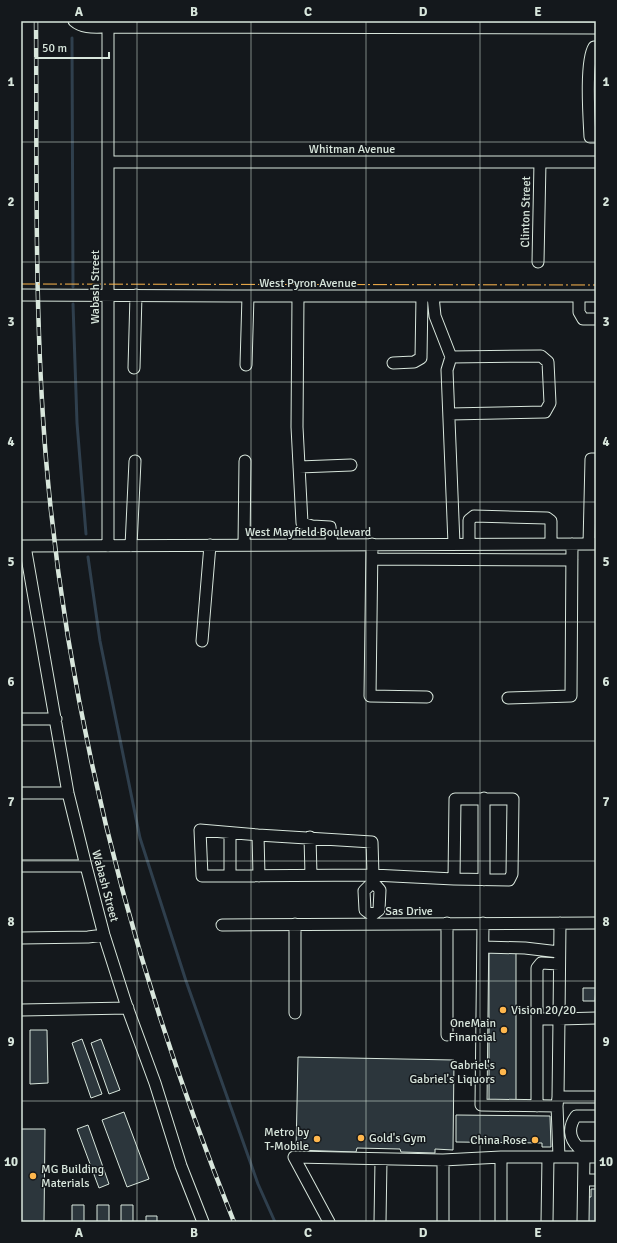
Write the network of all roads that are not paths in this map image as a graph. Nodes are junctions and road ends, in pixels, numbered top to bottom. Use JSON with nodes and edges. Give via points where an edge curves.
{"nodes":[{"id":1,"x":74,"y":21,"type":"edge"},
{"id":2,"x":226,"y":24,"type":"edge"},
{"id":3,"x":382,"y":24,"type":"edge"},
{"id":4,"x":539,"y":24,"type":"edge"},
{"id":5,"x":567,"y":24,"type":"edge"},
{"id":6,"x":108,"y":28,"type":"junction"},
{"id":7,"x":596,"y":28,"type":"edge"},
{"id":8,"x":596,"y":47,"type":"edge"},
{"id":9,"x":596,"y":137,"type":"edge"},
{"id":10,"x":108,"y":162,"type":"junction"},
{"id":11,"x":540,"y":162,"type":"junction"},
{"id":12,"x":596,"y":162,"type":"edge"},
{"id":13,"x":538,"y":262,"type":"dead end"},
{"id":14,"x":21,"y":295,"type":"edge"},
{"id":15,"x":108,"y":295,"type":"junction"},
{"id":16,"x":136,"y":295,"type":"junction"},
{"id":17,"x":248,"y":296,"type":"junction"},
{"id":18,"x":298,"y":296,"type":"junction"},
{"id":19,"x":422,"y":296,"type":"junction"},
{"id":20,"x":433,"y":296,"type":"junction"},
{"id":21,"x":579,"y":296,"type":"junction"},
{"id":22,"x":596,"y":296,"type":"edge"},
{"id":23,"x":596,"y":319,"type":"edge"},
{"id":24,"x":451,"y":357,"type":"junction"},
{"id":25,"x":393,"y":362,"type":"dead end"},
{"id":26,"x":246,"y":365,"type":"dead end"},
{"id":27,"x":134,"y":368,"type":"dead end"},
{"id":28,"x":450,"y":414,"type":"junction"},
{"id":29,"x":596,"y":459,"type":"edge"},
{"id":30,"x":135,"y":460,"type":"dead end"},
{"id":31,"x":245,"y":461,"type":"dead end"},
{"id":32,"x":352,"y":465,"type":"dead end"},
{"id":33,"x":298,"y":467,"type":"junction"},
{"id":34,"x":332,"y":544,"type":"junction"},
{"id":35,"x":372,"y":544,"type":"junction"},
{"id":36,"x":454,"y":544,"type":"junction"},
{"id":37,"x":469,"y":544,"type":"junction"},
{"id":38,"x":551,"y":544,"type":"junction"},
{"id":39,"x":572,"y":544,"type":"junction"},
{"id":40,"x":593,"y":544,"type":"edge"},
{"id":41,"x":210,"y":545,"type":"junction"},
{"id":42,"x":244,"y":545,"type":"junction"},
{"id":43,"x":23,"y":546,"type":"edge"},
{"id":44,"x":108,"y":546,"type":"junction"},
{"id":45,"x":132,"y":546,"type":"junction"},
{"id":46,"x":372,"y":559,"type":"junction"},
{"id":47,"x":572,"y":560,"type":"junction"},
{"id":48,"x":202,"y":641,"type":"dead end"},
{"id":49,"x":427,"y":697,"type":"dead end"},
{"id":50,"x":508,"y":698,"type":"dead end"},
{"id":51,"x":21,"y":719,"type":"edge"},
{"id":52,"x":56,"y":719,"type":"junction"},
{"id":53,"x":21,"y":793,"type":"edge"},
{"id":54,"x":68,"y":793,"type":"junction"},
{"id":55,"x":484,"y":798,"type":"junction"},
{"id":56,"x":230,"y":833,"type":"junction"},
{"id":57,"x":258,"y":835,"type":"junction"},
{"id":58,"x":310,"y":837,"type":"junction"},
{"id":59,"x":21,"y":866,"type":"edge"},
{"id":60,"x":86,"y":866,"type":"junction"},
{"id":61,"x":311,"y":875,"type":"junction"},
{"id":62,"x":230,"y":876,"type":"junction"},
{"id":63,"x":258,"y":876,"type":"junction"},
{"id":64,"x":373,"y":879,"type":"junction"},
{"id":65,"x":454,"y":879,"type":"junction"},
{"id":66,"x":484,"y":880,"type":"junction"},
{"id":67,"x":372,"y":919,"type":"junction"},
{"id":68,"x":447,"y":923,"type":"junction"},
{"id":69,"x":483,"y":923,"type":"junction"},
{"id":70,"x":560,"y":923,"type":"junction"},
{"id":71,"x":596,"y":923,"type":"edge"},
{"id":72,"x":295,"y":924,"type":"junction"},
{"id":73,"x":222,"y":925,"type":"dead end"},
{"id":74,"x":104,"y":935,"type":"junction"},
{"id":75,"x":21,"y":938,"type":"edge"},
{"id":76,"x":483,"y":947,"type":"junction"},
{"id":77,"x":559,"y":952,"type":"junction"},
{"id":78,"x":559,"y":964,"type":"junction"},
{"id":79,"x":128,"y":1008,"type":"junction"},
{"id":80,"x":21,"y":1010,"type":"edge"},
{"id":81,"x":295,"y":1012,"type":"dead end"},
{"id":82,"x":596,"y":1018,"type":"edge"},
{"id":83,"x":537,"y":1019,"type":"junction"},
{"id":84,"x":559,"y":1019,"type":"junction"},
{"id":85,"x":447,"y":1035,"type":"dead end"},
{"id":86,"x":596,"y":1097,"type":"edge"},
{"id":87,"x":558,"y":1102,"type":"junction"},
{"id":88,"x":537,"y":1106,"type":"junction"},
{"id":89,"x":596,"y":1116,"type":"edge"},
{"id":90,"x":596,"y":1147,"type":"edge"},
{"id":91,"x":501,"y":1158,"type":"junction"},
{"id":92,"x":553,"y":1158,"type":"junction"},
{"id":93,"x":584,"y":1158,"type":"junction"},
{"id":94,"x":596,"y":1158,"type":"edge"},
{"id":95,"x":381,"y":1160,"type":"junction"},
{"id":96,"x":443,"y":1160,"type":"junction"},
{"id":97,"x":584,"y":1180,"type":"junction"},
{"id":98,"x":596,"y":1180,"type":"edge"},
{"id":99,"x":203,"y":1222,"type":"edge"},
{"id":100,"x":329,"y":1222,"type":"edge"},
{"id":101,"x":380,"y":1222,"type":"edge"},
{"id":102,"x":442,"y":1222,"type":"edge"},
{"id":103,"x":501,"y":1222,"type":"edge"},
{"id":104,"x":547,"y":1222,"type":"edge"},
{"id":105,"x":583,"y":1222,"type":"edge"}],
"edges":[{"from":1,"to":6,"type":"street","via":[[87,27]]},
{"from":2,"to":3,"type":"street"},
{"from":2,"to":6,"type":"street"},
{"from":3,"to":4,"type":"street"},
{"from":4,"to":5,"type":"street"},
{"from":5,"to":7,"type":"street"},
{"from":6,"to":10,"type":"street","name":"Wabash Street"},
{"from":8,"to":9,"type":"street","via":[[590,53],[589,81],[590,137]]},
{"from":10,"to":11,"type":"street","name":"Whitman Avenue"},
{"from":10,"to":15,"type":"street","name":"Wabash Street"},
{"from":11,"to":12,"type":"street","name":"Whitman Avenue"},
{"from":11,"to":13,"type":"street","name":"Clinton Street"},
{"from":14,"to":15,"type":"street","name":"West Pyron Avenue"},
{"from":15,"to":16,"type":"street","name":"West Pyron Avenue"},
{"from":15,"to":44,"type":"street","name":"Wabash Street"},
{"from":16,"to":17,"type":"street","name":"West Pyron Avenue"},
{"from":16,"to":27,"type":"street"},
{"from":17,"to":18,"type":"street","name":"West Pyron Avenue"},
{"from":17,"to":26,"type":"street"},
{"from":18,"to":19,"type":"street","name":"West Pyron Avenue"},
{"from":18,"to":33,"type":"street"},
{"from":19,"to":20,"type":"street","name":"West Pyron Avenue"},
{"from":19,"to":25,"type":"street","via":[[421,358],[414,362]]},
{"from":20,"to":21,"type":"street","name":"West Pyron Avenue"},
{"from":20,"to":24,"type":"street","via":[[435,316]]},
{"from":21,"to":22,"type":"street","name":"West Pyron Avenue"},
{"from":21,"to":23,"type":"street","via":[[579,312],[583,319]]},
{"from":24,"to":28,"type":"street","via":[[447,370]]},
{"from":24,"to":28,"type":"street","via":[[541,356],[548,362],[550,403],[545,412]]},
{"from":28,"to":36,"type":"street"},
{"from":29,"to":40,"type":"street","via":[[591,459]]},
{"from":30,"to":45,"type":"street"},
{"from":31,"to":42,"type":"street"},
{"from":32,"to":33,"type":"street"},
{"from":33,"to":34,"type":"street","via":[[302,523],[330,527]]},
{"from":34,"to":35,"type":"street","name":"West Mayfield Boulevard"},
{"from":34,"to":42,"type":"street","name":"West Mayfield Boulevard"},
{"from":35,"to":36,"type":"street","name":"West Mayfield Boulevard"},
{"from":35,"to":46,"type":"street"},
{"from":36,"to":37,"type":"street","name":"West Mayfield Boulevard"},
{"from":37,"to":38,"type":"street","name":"West Mayfield Boulevard"},
{"from":37,"to":38,"type":"street","via":[[469,520],[474,516],[547,518],[551,521]]},
{"from":38,"to":39,"type":"street","name":"West Mayfield Boulevard"},
{"from":39,"to":40,"type":"street","name":"West Mayfield Boulevard"},
{"from":39,"to":47,"type":"street"},
{"from":41,"to":42,"type":"street","name":"West Mayfield Boulevard"},
{"from":41,"to":45,"type":"street","name":"West Mayfield Boulevard"},
{"from":41,"to":48,"type":"street"},
{"from":43,"to":44,"type":"street","name":"West Mayfield Boulevard"},
{"from":43,"to":52,"type":"street","name":"Wabash Street"},
{"from":44,"to":45,"type":"street","name":"West Mayfield Boulevard"},
{"from":46,"to":47,"type":"street"},
{"from":46,"to":49,"type":"street","via":[[370,696]]},
{"from":47,"to":50,"type":"street","via":[[571,696]]},
{"from":51,"to":52,"type":"street"},
{"from":52,"to":54,"type":"street","name":"Wabash Street"},
{"from":53,"to":54,"type":"street"},
{"from":54,"to":60,"type":"street","name":"Wabash Street"},
{"from":55,"to":65,"type":"street","via":[[455,799]]},
{"from":55,"to":66,"type":"street"},
{"from":55,"to":66,"type":"street","via":[[513,799],[512,874],[508,880]]},
{"from":56,"to":57,"type":"street"},
{"from":56,"to":62,"type":"street"},
{"from":56,"to":62,"type":"street","via":[[200,830],[202,876]]},
{"from":57,"to":58,"type":"street"},
{"from":57,"to":63,"type":"street"},
{"from":58,"to":61,"type":"street"},
{"from":58,"to":64,"type":"street","via":[[372,842]]},
{"from":59,"to":60,"type":"street"},
{"from":60,"to":74,"type":"street","name":"Wabash Street"},
{"from":61,"to":63,"type":"street"},
{"from":61,"to":64,"type":"street"},
{"from":62,"to":63,"type":"street"},
{"from":64,"to":65,"type":"street"},
{"from":64,"to":67,"type":"street","via":[[380,890],[379,910]]},
{"from":64,"to":67,"type":"street","via":[[364,891],[365,910]]},
{"from":65,"to":66,"type":"street"},
{"from":67,"to":68,"type":"street","name":"Sas Drive"},
{"from":67,"to":72,"type":"street","name":"Sas Drive"},
{"from":68,"to":69,"type":"street","name":"Sas Drive"},
{"from":68,"to":85,"type":"street"},
{"from":69,"to":70,"type":"street","name":"Sas Drive"},
{"from":69,"to":76,"type":"street"},
{"from":70,"to":71,"type":"street","name":"Sas Drive"},
{"from":70,"to":77,"type":"street"},
{"from":72,"to":73,"type":"street","name":"Sas Drive"},
{"from":72,"to":81,"type":"street"},
{"from":74,"to":75,"type":"street"},
{"from":74,"to":79,"type":"street","name":"Wabash Street"},
{"from":76,"to":77,"type":"street","via":[[520,947]]},
{"from":76,"to":88,"type":"street","via":[[481,1105]]},
{"from":77,"to":78,"type":"street"},
{"from":78,"to":83,"type":"street","via":[[541,963],[537,968]]},
{"from":78,"to":84,"type":"street"},
{"from":79,"to":80,"type":"street"},
{"from":79,"to":99,"type":"street","name":"Wabash Street","via":[[181,1166]]},
{"from":82,"to":84,"type":"street"},
{"from":83,"to":84,"type":"street"},
{"from":83,"to":88,"type":"street"},
{"from":84,"to":87,"type":"street"},
{"from":86,"to":87,"type":"street"},
{"from":87,"to":88,"type":"street"},
{"from":87,"to":92,"type":"street"},
{"from":89,"to":90,"type":"street","via":[[576,1116],[570,1126],[572,1141],[578,1147]]},
{"from":91,"to":92,"type":"street"},
{"from":91,"to":96,"type":"street"},
{"from":91,"to":103,"type":"street"},
{"from":92,"to":93,"type":"street"},
{"from":92,"to":104,"type":"street"},
{"from":93,"to":94,"type":"street"},
{"from":93,"to":97,"type":"street"},
{"from":95,"to":96,"type":"street"},
{"from":95,"to":100,"type":"street","via":[[294,1158]]},
{"from":95,"to":101,"type":"street"},
{"from":96,"to":102,"type":"street"},
{"from":97,"to":98,"type":"street"},
{"from":97,"to":105,"type":"street"}]}
